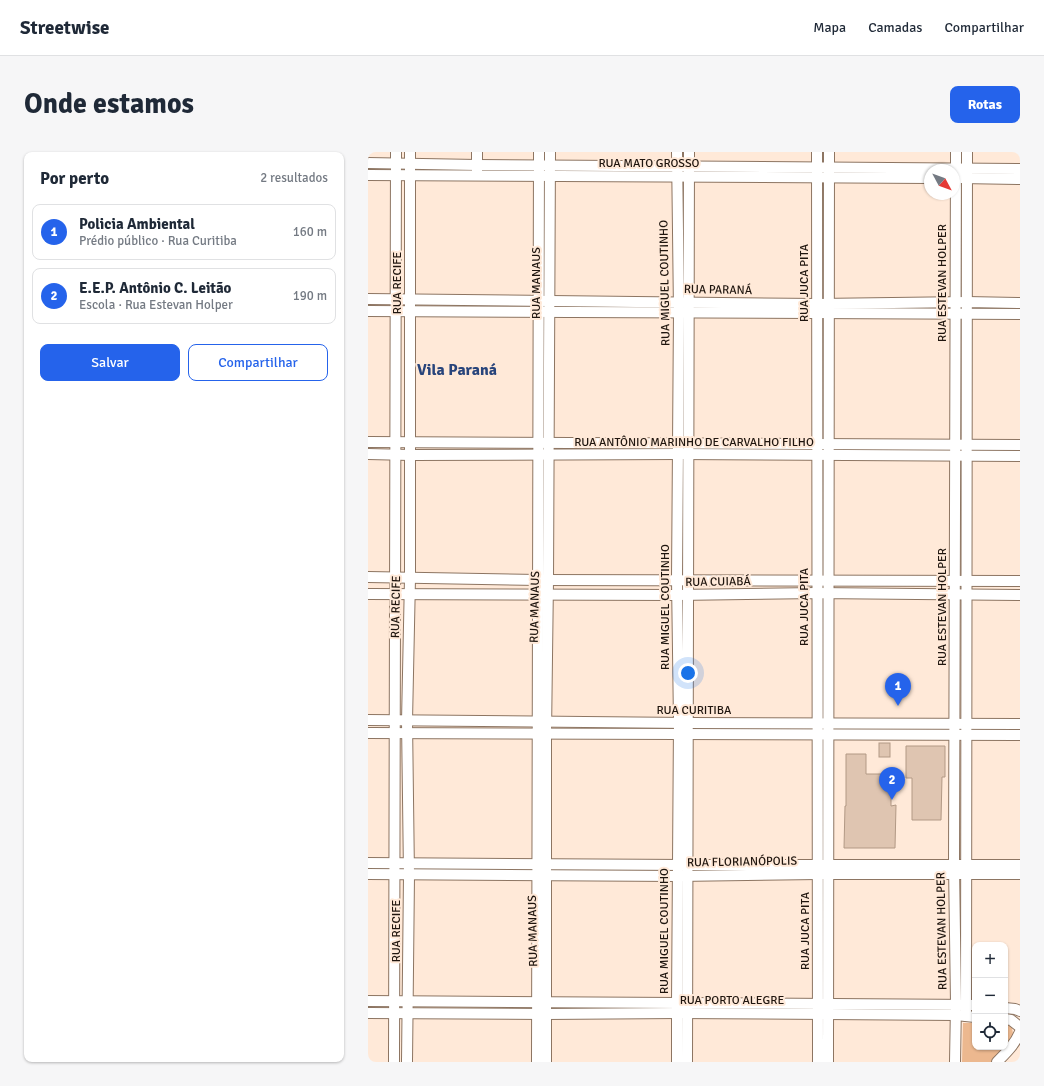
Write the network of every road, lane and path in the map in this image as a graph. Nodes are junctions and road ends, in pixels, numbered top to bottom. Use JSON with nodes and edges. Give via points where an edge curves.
{"nodes":[{"id":1,"x":396,"y":152,"type":"edge"},
{"id":2,"x":410,"y":152,"type":"edge"},
{"id":3,"x":477,"y":152,"type":"edge"},
{"id":4,"x":539,"y":152,"type":"edge"},
{"id":5,"x":550,"y":152,"type":"edge"},
{"id":6,"x":677,"y":152,"type":"edge"},
{"id":7,"x":689,"y":152,"type":"edge"},
{"id":8,"x":816,"y":152,"type":"edge"},
{"id":9,"x":829,"y":152,"type":"edge"},
{"id":10,"x":956,"y":152,"type":"edge"},
{"id":11,"x":967,"y":152,"type":"edge"},
{"id":12,"x":368,"y":163,"type":"edge"},
{"id":13,"x":396,"y":163,"type":"junction"},
{"id":14,"x":410,"y":163,"type":"junction"},
{"id":15,"x":955,"y":164,"type":"edge"},
{"id":16,"x":539,"y":165,"type":"junction"},
{"id":17,"x":550,"y":165,"type":"junction"},
{"id":18,"x":677,"y":166,"type":"junction"},
{"id":19,"x":689,"y":166,"type":"junction"},
{"id":20,"x":1020,"y":169,"type":"edge"},
{"id":21,"x":477,"y":170,"type":"junction"},
{"id":22,"x":816,"y":172,"type":"junction"},
{"id":23,"x":829,"y":172,"type":"junction"},
{"id":24,"x":967,"y":173,"type":"junction"},
{"id":25,"x":924,"y":174,"type":"edge"},
{"id":26,"x":960,"y":174,"type":"edge"},
{"id":27,"x":368,"y":175,"type":"edge"},
{"id":28,"x":396,"y":175,"type":"junction"},
{"id":29,"x":410,"y":175,"type":"junction"},
{"id":30,"x":544,"y":176,"type":"junction"},
{"id":31,"x":676,"y":176,"type":"junction"},
{"id":32,"x":689,"y":177,"type":"junction"},
{"id":33,"x":924,"y":178,"type":"edge"},
{"id":34,"x":1020,"y":179,"type":"edge"},
{"id":35,"x":955,"y":200,"type":"edge"},
{"id":36,"x":368,"y":299,"type":"edge"},
{"id":37,"x":396,"y":299,"type":"junction"},
{"id":38,"x":410,"y":299,"type":"junction"},
{"id":39,"x":544,"y":301,"type":"junction"},
{"id":40,"x":955,"y":302,"type":"junction"},
{"id":41,"x":966,"y":302,"type":"junction"},
{"id":42,"x":1020,"y":303,"type":"edge"},
{"id":43,"x":684,"y":308,"type":"junction"},
{"id":44,"x":818,"y":309,"type":"junction"},
{"id":45,"x":828,"y":309,"type":"junction"},
{"id":46,"x":368,"y":311,"type":"edge"},
{"id":47,"x":396,"y":312,"type":"junction"},
{"id":48,"x":410,"y":312,"type":"junction"},
{"id":49,"x":544,"y":312,"type":"junction"},
{"id":50,"x":955,"y":314,"type":"junction"},
{"id":51,"x":966,"y":314,"type":"junction"},
{"id":52,"x":1020,"y":314,"type":"edge"},
{"id":53,"x":368,"y":442,"type":"edge"},
{"id":54,"x":395,"y":442,"type":"junction"},
{"id":55,"x":410,"y":442,"type":"junction"},
{"id":56,"x":543,"y":443,"type":"junction"},
{"id":57,"x":678,"y":443,"type":"junction"},
{"id":58,"x":688,"y":444,"type":"junction"},
{"id":59,"x":817,"y":444,"type":"junction"},
{"id":60,"x":828,"y":444,"type":"junction"},
{"id":61,"x":955,"y":445,"type":"junction"},
{"id":62,"x":966,"y":445,"type":"junction"},
{"id":63,"x":1020,"y":445,"type":"edge"},
{"id":64,"x":368,"y":454,"type":"edge"},
{"id":65,"x":683,"y":454,"type":"junction"},
{"id":66,"x":395,"y":455,"type":"junction"},
{"id":67,"x":410,"y":455,"type":"junction"},
{"id":68,"x":543,"y":455,"type":"junction"},
{"id":69,"x":817,"y":455,"type":"junction"},
{"id":70,"x":828,"y":455,"type":"junction"},
{"id":71,"x":955,"y":456,"type":"junction"},
{"id":72,"x":966,"y":456,"type":"junction"},
{"id":73,"x":1020,"y":456,"type":"edge"},
{"id":74,"x":368,"y":577,"type":"edge"},
{"id":75,"x":395,"y":578,"type":"junction"},
{"id":76,"x":410,"y":578,"type":"junction"},
{"id":77,"x":543,"y":580,"type":"junction"},
{"id":78,"x":677,"y":580,"type":"junction"},
{"id":79,"x":688,"y":580,"type":"junction"},
{"id":80,"x":817,"y":580,"type":"junction"},
{"id":81,"x":829,"y":580,"type":"junction"},
{"id":82,"x":955,"y":580,"type":"junction"},
{"id":83,"x":966,"y":580,"type":"junction"},
{"id":84,"x":1020,"y":581,"type":"edge"},
{"id":85,"x":817,"y":593,"type":"junction"},
{"id":86,"x":368,"y":594,"type":"edge"},
{"id":87,"x":395,"y":594,"type":"junction"},
{"id":88,"x":410,"y":594,"type":"junction"},
{"id":89,"x":543,"y":594,"type":"junction"},
{"id":90,"x":829,"y":594,"type":"junction"},
{"id":91,"x":677,"y":595,"type":"junction"},
{"id":92,"x":688,"y":595,"type":"junction"},
{"id":93,"x":955,"y":595,"type":"junction"},
{"id":94,"x":966,"y":595,"type":"junction"},
{"id":95,"x":1020,"y":595,"type":"edge"},
{"id":96,"x":368,"y":720,"type":"edge"},
{"id":97,"x":394,"y":720,"type":"junction"},
{"id":98,"x":407,"y":721,"type":"junction"},
{"id":99,"x":542,"y":722,"type":"junction"},
{"id":100,"x":683,"y":723,"type":"junction"},
{"id":101,"x":818,"y":724,"type":"junction"},
{"id":102,"x":829,"y":724,"type":"junction"},
{"id":103,"x":954,"y":724,"type":"junction"},
{"id":104,"x":966,"y":724,"type":"junction"},
{"id":105,"x":1020,"y":724,"type":"edge"},
{"id":106,"x":368,"y":733,"type":"edge"},
{"id":107,"x":394,"y":733,"type":"junction"},
{"id":108,"x":408,"y":733,"type":"junction"},
{"id":109,"x":542,"y":734,"type":"junction"},
{"id":110,"x":683,"y":734,"type":"junction"},
{"id":111,"x":818,"y":734,"type":"junction"},
{"id":112,"x":828,"y":734,"type":"junction"},
{"id":113,"x":954,"y":735,"type":"junction"},
{"id":114,"x":966,"y":735,"type":"junction"},
{"id":115,"x":1020,"y":735,"type":"edge"},
{"id":116,"x":368,"y":863,"type":"edge"},
{"id":117,"x":394,"y":863,"type":"junction"},
{"id":118,"x":408,"y":863,"type":"junction"},
{"id":119,"x":541,"y":864,"type":"junction"},
{"id":120,"x":1020,"y":865,"type":"edge"},
{"id":121,"x":823,"y":869,"type":"junction"},
{"id":122,"x":682,"y":870,"type":"junction"},
{"id":123,"x":954,"y":870,"type":"junction"},
{"id":124,"x":965,"y":870,"type":"junction"},
{"id":125,"x":368,"y":874,"type":"edge"},
{"id":126,"x":1020,"y":874,"type":"edge"},
{"id":127,"x":394,"y":875,"type":"junction"},
{"id":128,"x":409,"y":875,"type":"junction"},
{"id":129,"x":541,"y":875,"type":"junction"},
{"id":130,"x":394,"y":960,"type":"junction"},
{"id":131,"x":409,"y":960,"type":"junction"},
{"id":132,"x":368,"y":1001,"type":"edge"},
{"id":133,"x":394,"y":1001,"type":"junction"},
{"id":134,"x":408,"y":1001,"type":"junction"},
{"id":135,"x":542,"y":1003,"type":"junction"},
{"id":136,"x":965,"y":1005,"type":"edge"},
{"id":137,"x":682,"y":1008,"type":"junction"},
{"id":138,"x":1008,"y":1008,"type":"edge"},
{"id":139,"x":823,"y":1009,"type":"junction"},
{"id":140,"x":1020,"y":1011,"type":"edge"},
{"id":141,"x":368,"y":1013,"type":"edge"},
{"id":142,"x":394,"y":1013,"type":"junction"},
{"id":143,"x":408,"y":1013,"type":"junction"},
{"id":144,"x":541,"y":1014,"type":"junction"},
{"id":145,"x":966,"y":1016,"type":"edge"},
{"id":146,"x":1008,"y":1020,"type":"edge"},
{"id":147,"x":1020,"y":1027,"type":"edge"},
{"id":148,"x":1020,"y":1032,"type":"edge"},
{"id":149,"x":394,"y":1062,"type":"edge"},
{"id":150,"x":407,"y":1062,"type":"edge"},
{"id":151,"x":537,"y":1062,"type":"edge"},
{"id":152,"x":546,"y":1062,"type":"edge"},
{"id":153,"x":677,"y":1062,"type":"edge"},
{"id":154,"x":687,"y":1062,"type":"edge"},
{"id":155,"x":818,"y":1062,"type":"edge"},
{"id":156,"x":828,"y":1062,"type":"edge"},
{"id":157,"x":955,"y":1062,"type":"edge"},
{"id":158,"x":998,"y":1062,"type":"edge"}],
"edges":[{"from":1,"to":13,"type":"street","name":"RUA RECIFE"},
{"from":2,"to":14,"type":"street","name":"RUA RECIFE"},
{"from":3,"to":21,"type":"street"},
{"from":4,"to":16,"type":"street","name":"RUA MANAUS"},
{"from":5,"to":17,"type":"street","name":"RUA MANAUS"},
{"from":6,"to":18,"type":"street","name":"RUA MIGUEL COUTINHO"},
{"from":7,"to":19,"type":"street","name":"RUA MIGUEL COUTINHO"},
{"from":8,"to":22,"type":"street","name":"RUA JUCA PITA"},
{"from":9,"to":23,"type":"street","name":"RUA JUCA PITA"},
{"from":10,"to":15,"type":"street","name":"RUA ESTEVAN HOLPER"},
{"from":11,"to":24,"type":"street","name":"RUA ESTEVAN HOLPER"},
{"from":12,"to":13,"type":"street","name":"RUA MATO GROSSO"},
{"from":13,"to":14,"type":"street","name":"RUA MATO GROSSO"},
{"from":13,"to":28,"type":"street","name":"RUA RECIFE"},
{"from":14,"to":21,"type":"street","name":"RUA MATO GROSSO"},
{"from":14,"to":29,"type":"street","name":"RUA RECIFE"},
{"from":16,"to":17,"type":"street","name":"RUA MATO GROSSO"},
{"from":16,"to":21,"type":"street","name":"RUA MATO GROSSO"},
{"from":16,"to":30,"type":"street","name":"RUA MANAUS"},
{"from":17,"to":18,"type":"street","name":"RUA MATO GROSSO"},
{"from":17,"to":30,"type":"street","name":"RUA MANAUS"},
{"from":18,"to":19,"type":"street","name":"RUA MATO GROSSO"},
{"from":18,"to":31,"type":"street","name":"RUA MIGUEL COUTINHO"},
{"from":19,"to":22,"type":"street","name":"RUA MATO GROSSO"},
{"from":19,"to":32,"type":"street","name":"RUA MIGUEL COUTINHO"},
{"from":20,"to":24,"type":"street","name":"RUA MATO GROSSO"},
{"from":21,"to":29,"type":"street","name":"RUA MATO GROSSO"},
{"from":21,"to":30,"type":"street","name":"RUA MATO GROSSO"},
{"from":22,"to":23,"type":"street","name":"RUA MATO GROSSO"},
{"from":22,"to":32,"type":"street","name":"RUA MATO GROSSO"},
{"from":22,"to":44,"type":"street","name":"RUA JUCA PITA"},
{"from":23,"to":25,"type":"street","name":"RUA MATO GROSSO"},
{"from":23,"to":33,"type":"street","name":"RUA MATO GROSSO"},
{"from":23,"to":45,"type":"street","name":"RUA JUCA PITA"},
{"from":24,"to":26,"type":"street","name":"RUA MATO GROSSO"},
{"from":24,"to":34,"type":"street","name":"RUA MATO GROSSO"},
{"from":24,"to":41,"type":"street","name":"RUA ESTEVAN HOLPER"},
{"from":27,"to":28,"type":"street","name":"RUA MATO GROSSO"},
{"from":28,"to":29,"type":"street","name":"RUA MATO GROSSO"},
{"from":28,"to":37,"type":"street","name":"RUA RECIFE"},
{"from":29,"to":38,"type":"street","name":"RUA RECIFE"},
{"from":30,"to":31,"type":"street","name":"RUA MATO GROSSO"},
{"from":30,"to":39,"type":"street","name":"RUA MANAUS"},
{"from":31,"to":32,"type":"street","name":"RUA MATO GROSSO"},
{"from":31,"to":43,"type":"street","name":"RUA MIGUEL COUTINHO"},
{"from":32,"to":43,"type":"street","name":"RUA MIGUEL COUTINHO"},
{"from":35,"to":40,"type":"street","name":"RUA ESTEVAN HOLPER"},
{"from":36,"to":37,"type":"street","name":"RUA PARANÁ"},
{"from":37,"to":38,"type":"street","name":"RUA PARANÁ"},
{"from":37,"to":47,"type":"street","name":"RUA RECIFE"},
{"from":38,"to":39,"type":"street","name":"RUA PARANÁ"},
{"from":38,"to":48,"type":"street","name":"RUA RECIFE"},
{"from":39,"to":43,"type":"street","name":"RUA PARANÁ"},
{"from":39,"to":49,"type":"street","name":"RUA MANAUS"},
{"from":40,"to":41,"type":"street","name":"RUA PARANÁ"},
{"from":40,"to":45,"type":"street","name":"RUA PARANÁ"},
{"from":40,"to":50,"type":"street","name":"RUA ESTEVAN HOLPER"},
{"from":41,"to":42,"type":"street","name":"RUA PARANÁ"},
{"from":41,"to":51,"type":"street","name":"RUA ESTEVAN HOLPER"},
{"from":43,"to":44,"type":"street","name":"RUA PARANÁ"},
{"from":43,"to":49,"type":"street","name":"RUA PARANÁ"},
{"from":43,"to":57,"type":"street","name":"RUA MIGUEL COUTINHO"},
{"from":43,"to":58,"type":"street","name":"RUA MIGUEL COUTINHO"},
{"from":44,"to":45,"type":"street","name":"RUA PARANÁ"},
{"from":44,"to":59,"type":"street","name":"RUA JUCA PITA"},
{"from":45,"to":50,"type":"street","name":"RUA PARANÁ"},
{"from":45,"to":60,"type":"street","name":"RUA JUCA PITA"},
{"from":46,"to":47,"type":"street","name":"RUA PARANÁ"},
{"from":47,"to":48,"type":"street","name":"RUA PARANÁ"},
{"from":47,"to":54,"type":"street","name":"RUA RECIFE"},
{"from":48,"to":49,"type":"street","name":"RUA PARANÁ"},
{"from":48,"to":55,"type":"street","name":"RUA RECIFE"},
{"from":49,"to":56,"type":"street","name":"RUA MANAUS"},
{"from":50,"to":51,"type":"street","name":"RUA PARANÁ"},
{"from":50,"to":61,"type":"street","name":"RUA ESTEVAN HOLPER"},
{"from":51,"to":52,"type":"street","name":"RUA PARANÁ"},
{"from":51,"to":62,"type":"street","name":"RUA ESTEVAN HOLPER"},
{"from":53,"to":54,"type":"street","name":"RUA ANTÔNIO MARINHO DE CARVALHO FILHO"},
{"from":54,"to":55,"type":"street","name":"RUA ANTÔNIO MARINHO DE CARVALHO FILHO"},
{"from":54,"to":66,"type":"street","name":"RUA RECIFE"},
{"from":55,"to":56,"type":"street","name":"RUA ANTÔNIO MARINHO DE CARVALHO FILHO"},
{"from":55,"to":67,"type":"street","name":"RUA RECIFE"},
{"from":56,"to":57,"type":"street","name":"RUA ANTÔNIO MARINHO DE CARVALHO FILHO"},
{"from":56,"to":68,"type":"street","name":"RUA MANAUS"},
{"from":57,"to":58,"type":"street","name":"RUA ANTÔNIO MARINHO DE CARVALHO FILHO"},
{"from":57,"to":65,"type":"street","name":"RUA MIGUEL COUTINHO"},
{"from":58,"to":59,"type":"street","name":"RUA ANTÔNIO MARINHO DE CARVALHO FILHO"},
{"from":58,"to":65,"type":"street","name":"RUA MIGUEL COUTINHO"},
{"from":59,"to":60,"type":"street","name":"RUA ANTÔNIO MARINHO DE CARVALHO FILHO"},
{"from":59,"to":69,"type":"street","name":"RUA JUCA PITA"},
{"from":60,"to":61,"type":"street","name":"RUA ANTÔNIO MARINHO DE CARVALHO FILHO"},
{"from":60,"to":70,"type":"street","name":"RUA JUCA PITA"},
{"from":61,"to":62,"type":"street","name":"RUA ANTÔNIO MARINHO DE CARVALHO FILHO"},
{"from":61,"to":71,"type":"street","name":"RUA ESTEVAN HOLPER"},
{"from":62,"to":63,"type":"street","name":"RUA ANTÔNIO MARINHO DE CARVALHO FILHO"},
{"from":62,"to":72,"type":"street","name":"RUA ESTEVAN HOLPER"},
{"from":64,"to":66,"type":"street","name":"RUA ANTÔNIO MARINHO DE CARVALHO FILHO"},
{"from":65,"to":68,"type":"street","name":"RUA ANTÔNIO MARINHO DE CARVALHO FILHO"},
{"from":65,"to":69,"type":"street","name":"RUA ANTÔNIO MARINHO DE CARVALHO FILHO"},
{"from":65,"to":78,"type":"street","name":"RUA MIGUEL COUTINHO"},
{"from":65,"to":79,"type":"street","name":"RUA MIGUEL COUTINHO"},
{"from":66,"to":67,"type":"street","name":"RUA ANTÔNIO MARINHO DE CARVALHO FILHO"},
{"from":66,"to":75,"type":"street","name":"RUA RECIFE"},
{"from":67,"to":68,"type":"street","name":"RUA ANTÔNIO MARINHO DE CARVALHO FILHO"},
{"from":67,"to":76,"type":"street","name":"RUA RECIFE"},
{"from":68,"to":77,"type":"street","name":"RUA MANAUS"},
{"from":69,"to":70,"type":"street","name":"RUA ANTÔNIO MARINHO DE CARVALHO FILHO"},
{"from":69,"to":80,"type":"street","name":"RUA JUCA PITA"},
{"from":70,"to":71,"type":"street","name":"RUA ANTÔNIO MARINHO DE CARVALHO FILHO"},
{"from":70,"to":81,"type":"street","name":"RUA JUCA PITA"},
{"from":71,"to":72,"type":"street","name":"RUA ANTÔNIO MARINHO DE CARVALHO FILHO"},
{"from":71,"to":82,"type":"street","name":"RUA ESTEVAN HOLPER"},
{"from":72,"to":73,"type":"street","name":"RUA ANTÔNIO MARINHO DE CARVALHO FILHO"},
{"from":72,"to":83,"type":"street","name":"RUA ESTEVAN HOLPER"},
{"from":74,"to":75,"type":"street","name":"RUA CUIABÁ"},
{"from":75,"to":76,"type":"street","name":"RUA CUIABÁ"},
{"from":75,"to":87,"type":"street","name":"RUA RECIFE"},
{"from":76,"to":77,"type":"street","name":"RUA CUIABÁ"},
{"from":76,"to":88,"type":"street","name":"RUA RECIFE"},
{"from":77,"to":78,"type":"street","name":"RUA CUIABÁ"},
{"from":77,"to":89,"type":"street","name":"RUA MANAUS"},
{"from":78,"to":79,"type":"street","name":"RUA CUIABÁ"},
{"from":78,"to":91,"type":"street","name":"RUA MIGUEL COUTINHO"},
{"from":79,"to":80,"type":"street","name":"RUA CUIABÁ"},
{"from":79,"to":92,"type":"street","name":"RUA MIGUEL COUTINHO"},
{"from":80,"to":81,"type":"street","name":"RUA CUIABÁ"},
{"from":80,"to":85,"type":"street","name":"RUA JUCA PITA"},
{"from":81,"to":82,"type":"street","name":"RUA CUIABÁ"},
{"from":81,"to":90,"type":"street","name":"RUA JUCA PITA"},
{"from":82,"to":83,"type":"street","name":"RUA CUIABÁ"},
{"from":82,"to":93,"type":"street","name":"RUA ESTEVAN HOLPER"},
{"from":83,"to":84,"type":"street","name":"RUA CUIABÁ"},
{"from":83,"to":94,"type":"street","name":"RUA ESTEVAN HOLPER"},
{"from":85,"to":90,"type":"street","name":"RUA CUIABÁ"},
{"from":85,"to":92,"type":"street","name":"RUA CUIABÁ"},
{"from":85,"to":101,"type":"street","name":"RUA JUCA PITA"},
{"from":86,"to":87,"type":"street","name":"RUA CUIABÁ"},
{"from":87,"to":88,"type":"street","name":"RUA CUIABÁ"},
{"from":87,"to":97,"type":"street","name":"RUA RECIFE"},
{"from":88,"to":89,"type":"street","name":"RUA CUIABÁ"},
{"from":88,"to":98,"type":"street","name":"RUA RECIFE"},
{"from":89,"to":91,"type":"street","name":"RUA CUIABÁ"},
{"from":89,"to":99,"type":"street","name":"RUA MANAUS"},
{"from":90,"to":93,"type":"street","name":"RUA CUIABÁ"},
{"from":90,"to":102,"type":"street","name":"RUA JUCA PITA"},
{"from":91,"to":92,"type":"street","name":"RUA CUIABÁ"},
{"from":91,"to":100,"type":"street","name":"RUA MIGUEL COUTINHO"},
{"from":92,"to":100,"type":"street","name":"RUA MIGUEL COUTINHO"},
{"from":93,"to":94,"type":"street","name":"RUA CUIABÁ"},
{"from":93,"to":103,"type":"street","name":"RUA ESTEVAN HOLPER"},
{"from":94,"to":95,"type":"street","name":"RUA CUIABÁ"},
{"from":94,"to":104,"type":"street","name":"RUA ESTEVAN HOLPER"},
{"from":96,"to":97,"type":"street","name":"RUA CURITIBA"},
{"from":97,"to":98,"type":"street","name":"RUA CURITIBA"},
{"from":97,"to":107,"type":"street","name":"RUA RECIFE"},
{"from":98,"to":99,"type":"street","name":"RUA CURITIBA"},
{"from":98,"to":108,"type":"street","name":"RUA RECIFE"},
{"from":99,"to":100,"type":"street","name":"RUA CURITIBA"},
{"from":99,"to":109,"type":"street","name":"RUA MANAUS"},
{"from":100,"to":101,"type":"street","name":"RUA CURITIBA"},
{"from":100,"to":110,"type":"street","name":"RUA MIGUEL COUTINHO"},
{"from":101,"to":102,"type":"street","name":"RUA CURITIBA"},
{"from":101,"to":111,"type":"street","name":"RUA JUCA PITA"},
{"from":102,"to":103,"type":"street","name":"RUA CURITIBA"},
{"from":102,"to":112,"type":"street","name":"RUA JUCA PITA"},
{"from":103,"to":104,"type":"street","name":"RUA CURITIBA"},
{"from":103,"to":113,"type":"street","name":"RUA ESTEVAN HOLPER"},
{"from":104,"to":105,"type":"street","name":"RUA CURITIBA"},
{"from":104,"to":114,"type":"street","name":"RUA ESTEVAN HOLPER"},
{"from":106,"to":107,"type":"street","name":"RUA CURITIBA"},
{"from":107,"to":108,"type":"street","name":"RUA CURITIBA"},
{"from":107,"to":117,"type":"street","name":"RUA RECIFE"},
{"from":108,"to":109,"type":"street","name":"RUA CURITIBA"},
{"from":108,"to":118,"type":"street","name":"RUA RECIFE"},
{"from":109,"to":110,"type":"street","name":"RUA CURITIBA"},
{"from":109,"to":119,"type":"street","name":"RUA MANAUS"},
{"from":110,"to":111,"type":"street","name":"RUA CURITIBA"},
{"from":110,"to":122,"type":"street","name":"RUA MIGUEL COUTINHO"},
{"from":111,"to":112,"type":"street","name":"RUA CURITIBA"},
{"from":111,"to":121,"type":"street","name":"RUA JUCA PITA"},
{"from":112,"to":113,"type":"street","name":"RUA CURITIBA"},
{"from":112,"to":121,"type":"street","name":"RUA JUCA PITA"},
{"from":113,"to":114,"type":"street","name":"RUA CURITIBA"},
{"from":113,"to":123,"type":"street","name":"RUA ESTEVAN HOLPER"},
{"from":114,"to":115,"type":"street","name":"RUA CURITIBA"},
{"from":114,"to":124,"type":"street","name":"RUA ESTEVAN HOLPER"},
{"from":116,"to":117,"type":"street","name":"RUA FLORIANÓPOLIS"},
{"from":117,"to":118,"type":"street","name":"RUA FLORIANÓPOLIS"},
{"from":117,"to":127,"type":"street","name":"RUA RECIFE"},
{"from":118,"to":119,"type":"street","name":"RUA FLORIANÓPOLIS"},
{"from":118,"to":128,"type":"street","name":"RUA RECIFE"},
{"from":119,"to":122,"type":"street","name":"RUA FLORIANÓPOLIS"},
{"from":119,"to":129,"type":"street","name":"RUA MANAUS"},
{"from":120,"to":124,"type":"street","name":"RUA FLORIANÓPOLIS"},
{"from":121,"to":122,"type":"street","name":"RUA FLORIANÓPOLIS"},
{"from":121,"to":123,"type":"street","name":"RUA FLORIANÓPOLIS"},
{"from":121,"to":139,"type":"street","name":"RUA JUCA PITA"},
{"from":122,"to":129,"type":"street","name":"RUA FLORIANÓPOLIS"},
{"from":122,"to":137,"type":"street","name":"RUA MIGUEL COUTINHO"},
{"from":123,"to":124,"type":"street","name":"RUA FLORIANÓPOLIS"},
{"from":123,"to":136,"type":"street","name":"RUA ESTEVAN HOLPER"},
{"from":124,"to":126,"type":"street","name":"RUA FLORIANÓPOLIS"},
{"from":124,"to":136,"type":"street","name":"RUA ESTEVAN HOLPER"},
{"from":125,"to":127,"type":"street","name":"RUA FLORIANÓPOLIS"},
{"from":127,"to":128,"type":"street","name":"RUA FLORIANÓPOLIS"},
{"from":127,"to":130,"type":"street","name":"RUA RECIFE"},
{"from":128,"to":129,"type":"street","name":"RUA FLORIANÓPOLIS"},
{"from":128,"to":131,"type":"street","name":"RUA RECIFE"},
{"from":129,"to":135,"type":"street","name":"RUA MANAUS"},
{"from":130,"to":131,"type":"street"},
{"from":130,"to":133,"type":"street","name":"RUA RECIFE"},
{"from":131,"to":134,"type":"street","name":"RUA RECIFE"},
{"from":132,"to":133,"type":"street","name":"RUA PORTO ALEGRE"},
{"from":133,"to":134,"type":"street","name":"RUA PORTO ALEGRE"},
{"from":133,"to":142,"type":"street","name":"RUA RECIFE"},
{"from":134,"to":135,"type":"street","name":"RUA PORTO ALEGRE"},
{"from":134,"to":143,"type":"street","name":"RUA RECIFE"},
{"from":135,"to":137,"type":"street","name":"RUA PORTO ALEGRE"},
{"from":135,"to":144,"type":"street","name":"RUA MANAUS"},
{"from":136,"to":139,"type":"street","name":"RUA PORTO ALEGRE"},
{"from":136,"to":145,"type":"street","name":"RUA ESTEVAN HOLPER"},
{"from":137,"to":139,"type":"street","name":"RUA PORTO ALEGRE"},
{"from":137,"to":144,"type":"street","name":"RUA PORTO ALEGRE"},
{"from":137,"to":153,"type":"street","name":"RUA MIGUEL COUTINHO"},
{"from":137,"to":154,"type":"street","name":"RUA MIGUEL COUTINHO"},
{"from":138,"to":140,"type":"street"},
{"from":139,"to":145,"type":"street","name":"RUA PORTO ALEGRE"},
{"from":139,"to":155,"type":"street","name":"RUA JUCA PITA"},
{"from":139,"to":156,"type":"street","name":"RUA JUCA PITA"},
{"from":141,"to":142,"type":"street","name":"RUA PORTO ALEGRE"},
{"from":142,"to":143,"type":"street","name":"RUA PORTO ALEGRE"},
{"from":142,"to":149,"type":"street","name":"RUA RECIFE"},
{"from":143,"to":144,"type":"street","name":"RUA PORTO ALEGRE"},
{"from":143,"to":150,"type":"street","name":"RUA RECIFE"},
{"from":144,"to":151,"type":"street","name":"RUA MANAUS"},
{"from":144,"to":152,"type":"street","name":"RUA MANAUS"},
{"from":145,"to":157,"type":"street","name":"RUA ESTEVAN HOLPER"},
{"from":146,"to":147,"type":"street"},
{"from":148,"to":158,"type":"street","via":[[1011,1049]]}]}
